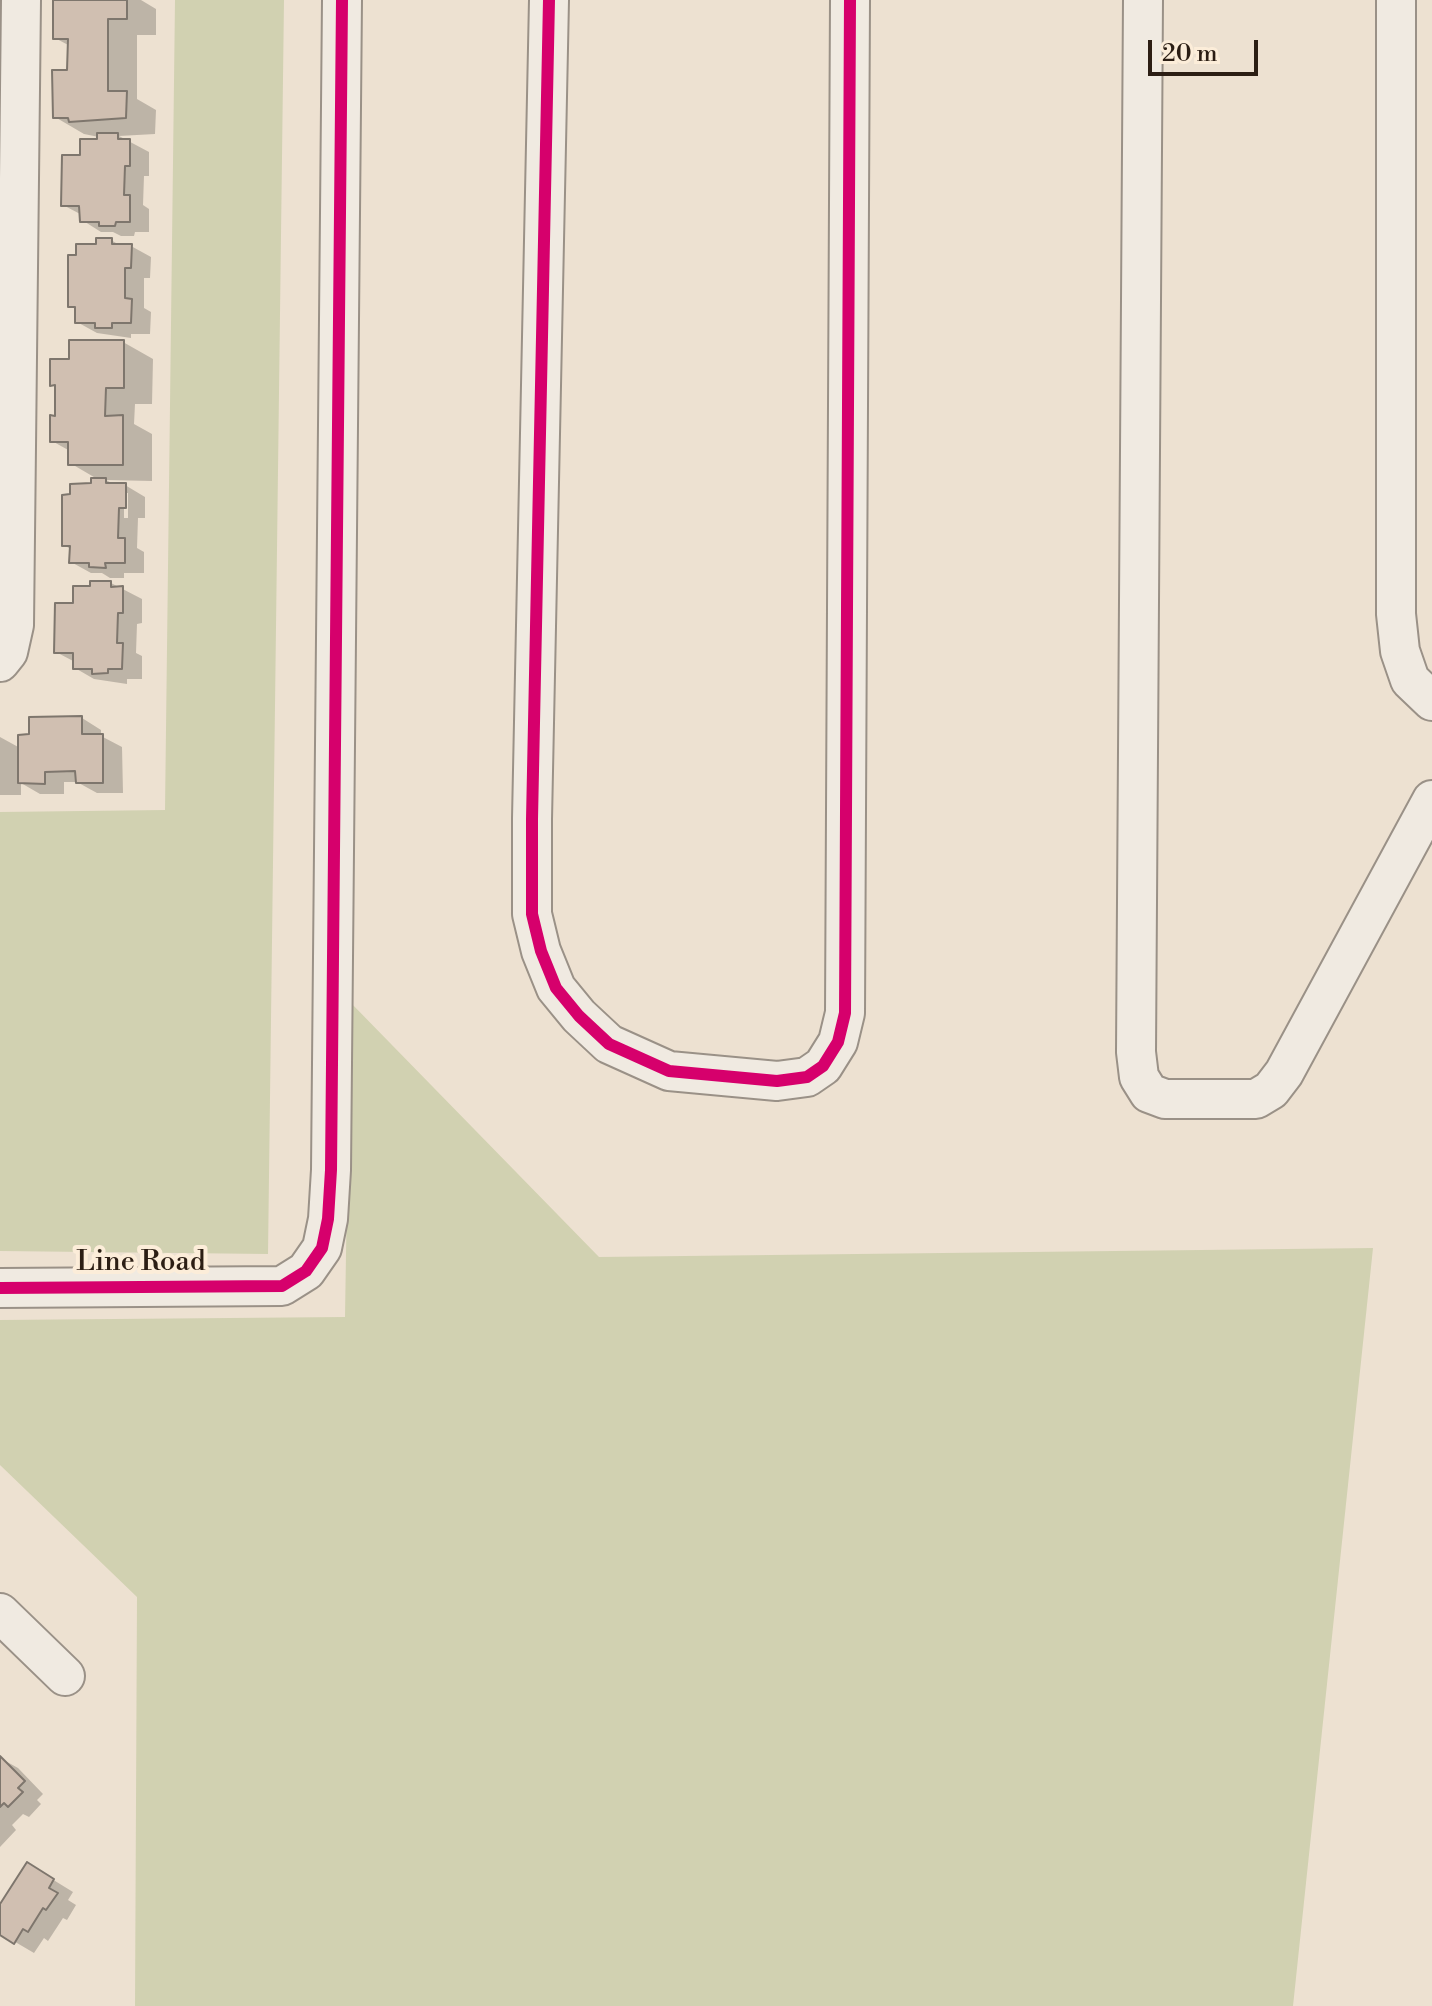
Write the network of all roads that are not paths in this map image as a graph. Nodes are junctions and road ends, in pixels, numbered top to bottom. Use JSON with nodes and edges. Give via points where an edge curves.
{"nodes":[{"id":1,"x":21,"y":0,"type":"edge"},
{"id":2,"x":342,"y":0,"type":"edge"},
{"id":3,"x":549,"y":0,"type":"edge"},
{"id":4,"x":850,"y":0,"type":"edge"},
{"id":5,"x":1143,"y":0,"type":"edge"},
{"id":6,"x":1396,"y":0,"type":"edge"},
{"id":7,"x":10,"y":41,"type":"edge"},
{"id":8,"x":0,"y":662,"type":"edge"},
{"id":9,"x":1432,"y":701,"type":"edge"},
{"id":10,"x":1432,"y":800,"type":"edge"},
{"id":11,"x":0,"y":1288,"type":"edge"},
{"id":12,"x":0,"y":1613,"type":"edge"},
{"id":13,"x":65,"y":1676,"type":"dead end"}],
"edges":[{"from":1,"to":7,"type":"street"},
{"from":2,"to":11,"type":"street","name":"Line Road","via":[[331,1170],[322,1248],[306,1271],[282,1286]]},
{"from":3,"to":4,"type":"street","via":[[532,914],[556,988],[609,1044],[669,1071],[777,1081],[807,1077],[823,1066],[838,1042],[845,1013]]},
{"from":5,"to":10,"type":"street","via":[[1136,1052],[1139,1077],[1149,1093],[1165,1099],[1256,1099],[1271,1090]]},
{"from":6,"to":9,"type":"street","via":[[1396,614],[1410,680]]},
{"from":7,"to":8,"type":"street","via":[[14,625]]},
{"from":12,"to":13,"type":"street"}]}
